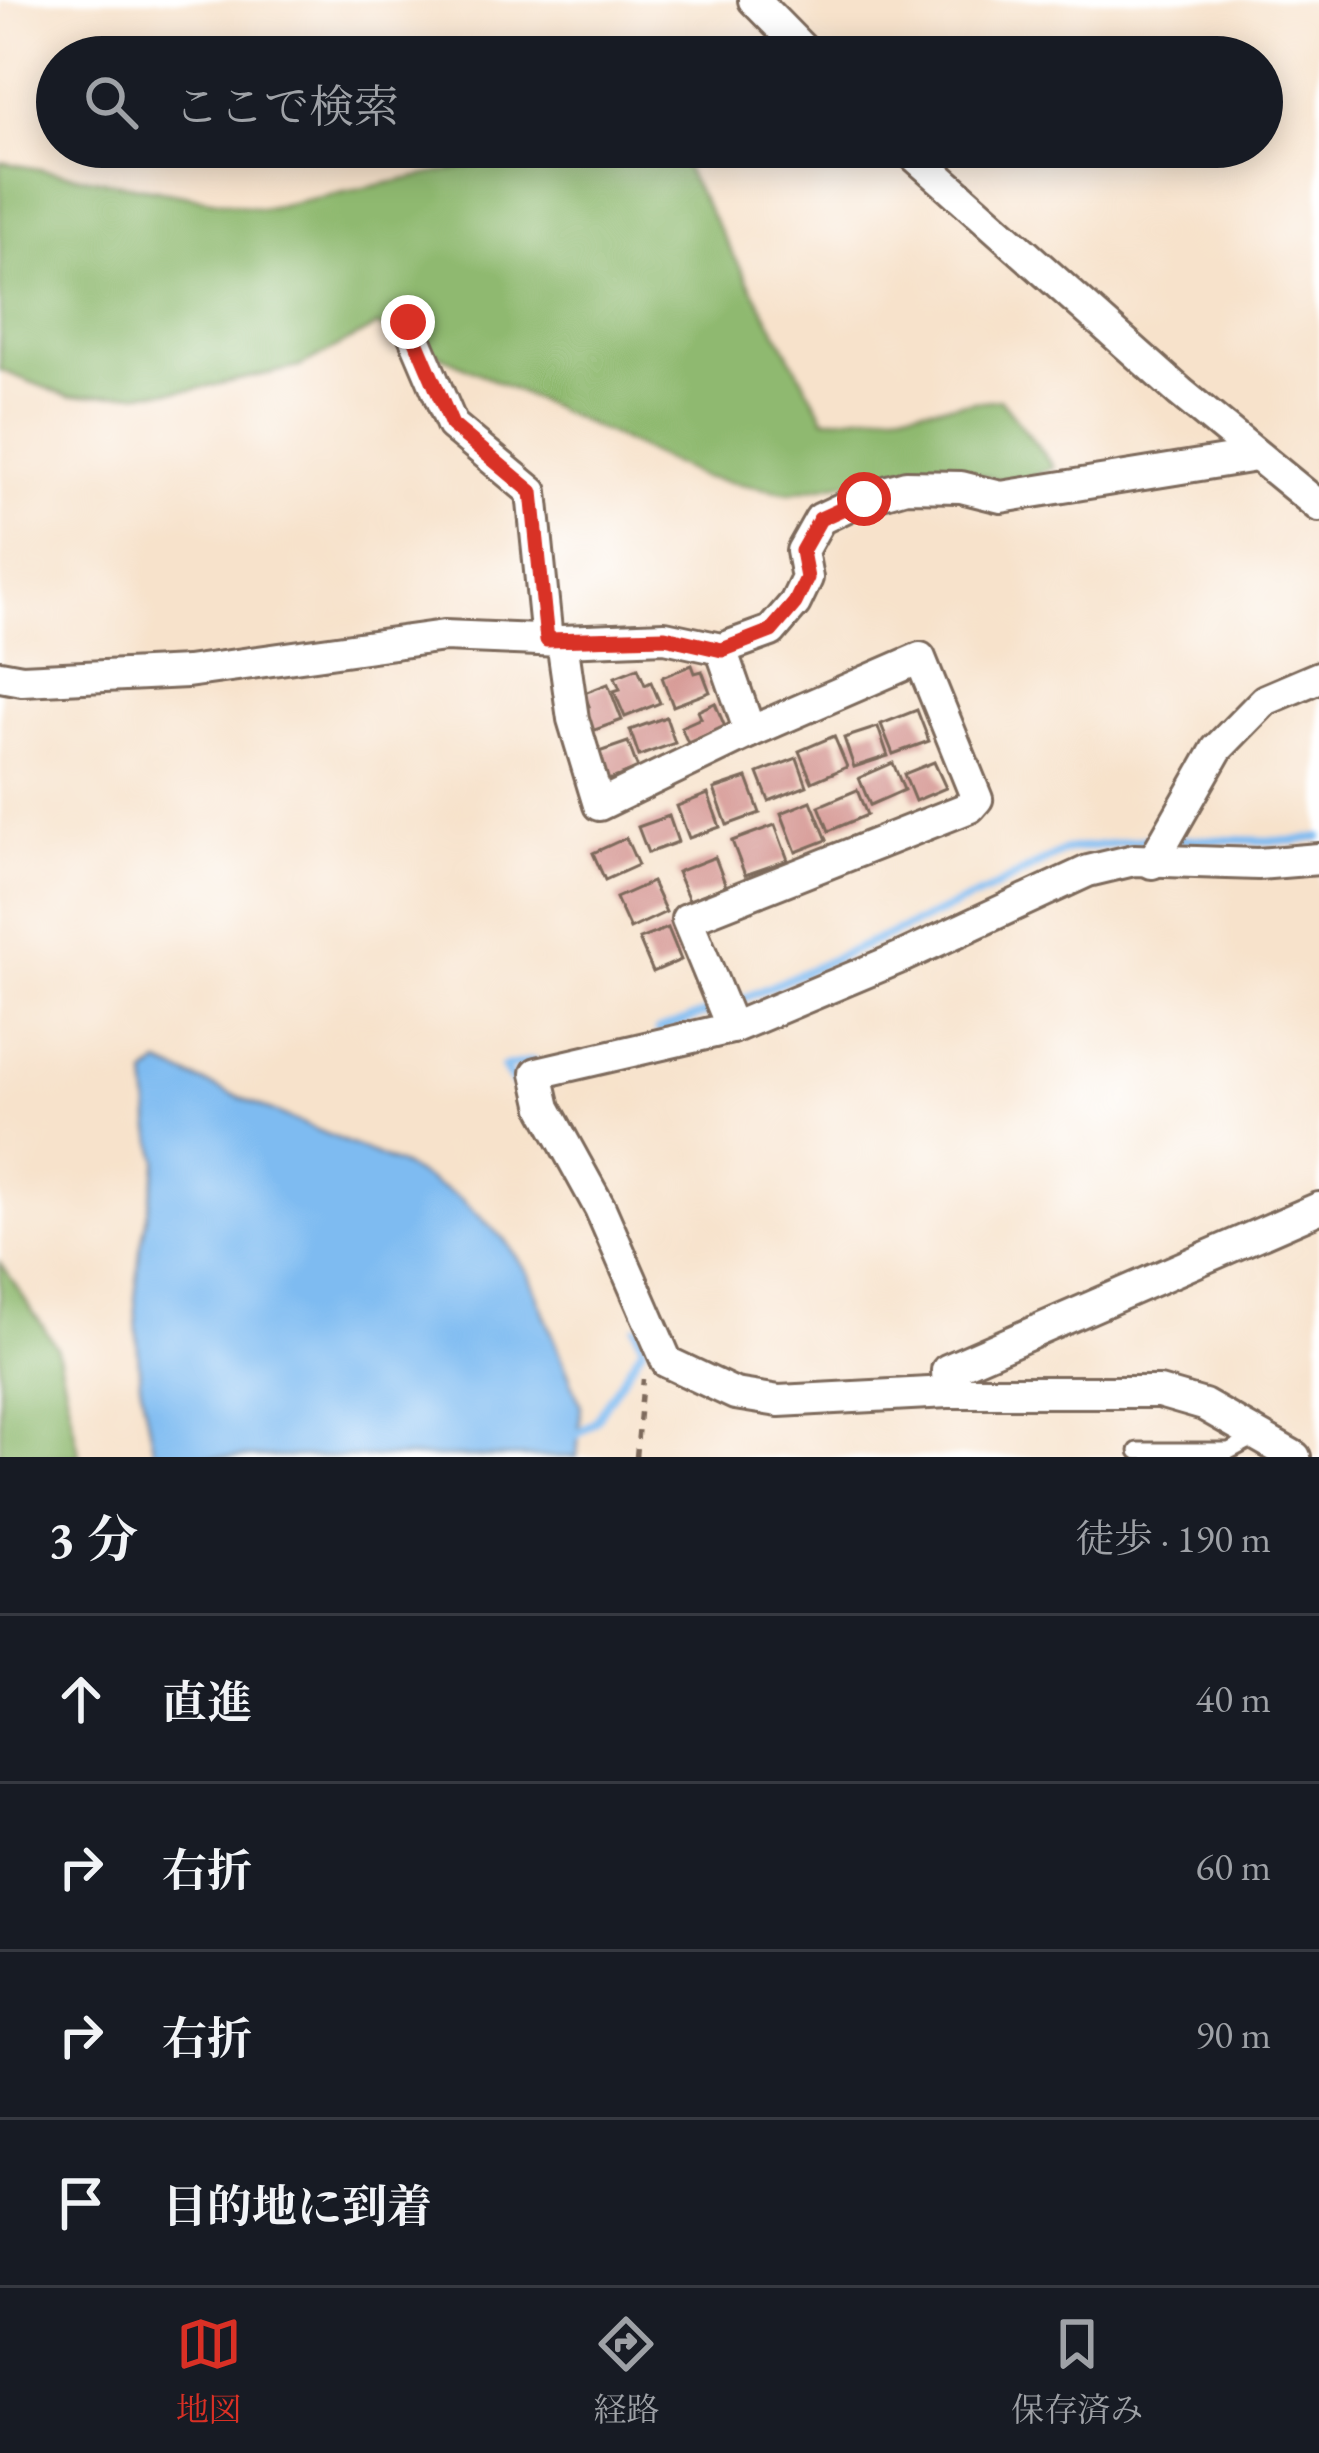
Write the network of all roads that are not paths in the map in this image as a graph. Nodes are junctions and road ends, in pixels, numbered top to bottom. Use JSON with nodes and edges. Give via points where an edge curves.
{"nodes":[{"id":1,"x":754,"y":0,"type":"edge"},
{"id":2,"x":789,"y":36,"type":"edge"},
{"id":3,"x":929,"y":168,"type":"edge"},
{"id":4,"x":408,"y":322,"type":"dead end"},
{"id":5,"x":1256,"y":456,"type":"junction"},
{"id":6,"x":1319,"y":506,"type":"edge"},
{"id":7,"x":555,"y":641,"type":"junction"},
{"id":8,"x":722,"y":650,"type":"junction"},
{"id":9,"x":0,"y":676,"type":"edge"},
{"id":10,"x":1319,"y":677,"type":"edge"},
{"id":11,"x":750,"y":732,"type":"junction"},
{"id":12,"x":1154,"y":860,"type":"junction"},
{"id":13,"x":1319,"y":860,"type":"edge"},
{"id":14,"x":730,"y":1025,"type":"junction"},
{"id":15,"x":1319,"y":1208,"type":"edge"},
{"id":16,"x":948,"y":1392,"type":"junction"},
{"id":17,"x":1260,"y":1435,"type":"junction"},
{"id":18,"x":1138,"y":1451,"type":"dead end"},
{"id":19,"x":1295,"y":1457,"type":"edge"}],
"edges":[{"from":1,"to":2,"type":"street"},
{"from":3,"to":5,"type":"street"},
{"from":4,"to":7,"type":"street","via":[[452,425],[532,492]]},
{"from":5,"to":6,"type":"street"},
{"from":5,"to":8,"type":"street","via":[[1001,497],[906,487],[864,499],[820,519],[802,551],[807,578],[771,631]]},
{"from":7,"to":8,"type":"street","via":[[665,637]]},
{"from":7,"to":9,"type":"street","via":[[444,636],[187,672]]},
{"from":7,"to":11,"type":"street","via":[[599,805]]},
{"from":8,"to":11,"type":"street"},
{"from":10,"to":12,"type":"street","via":[[1265,700],[1217,749]]},
{"from":11,"to":14,"type":"street","via":[[920,658],[977,800],[687,920]]},
{"from":12,"to":13,"type":"street"},
{"from":12,"to":14,"type":"street","via":[[1088,871]]},
{"from":14,"to":16,"type":"street","via":[[537,1073],[545,1108],[600,1208],[667,1362],[735,1394],[778,1401]]},
{"from":15,"to":16,"type":"street","via":[[947,1370]]},
{"from":16,"to":17,"type":"street","via":[[1159,1392]]},
{"from":17,"to":18,"type":"lane","via":[[1229,1450]]},
{"from":17,"to":19,"type":"street"}]}
